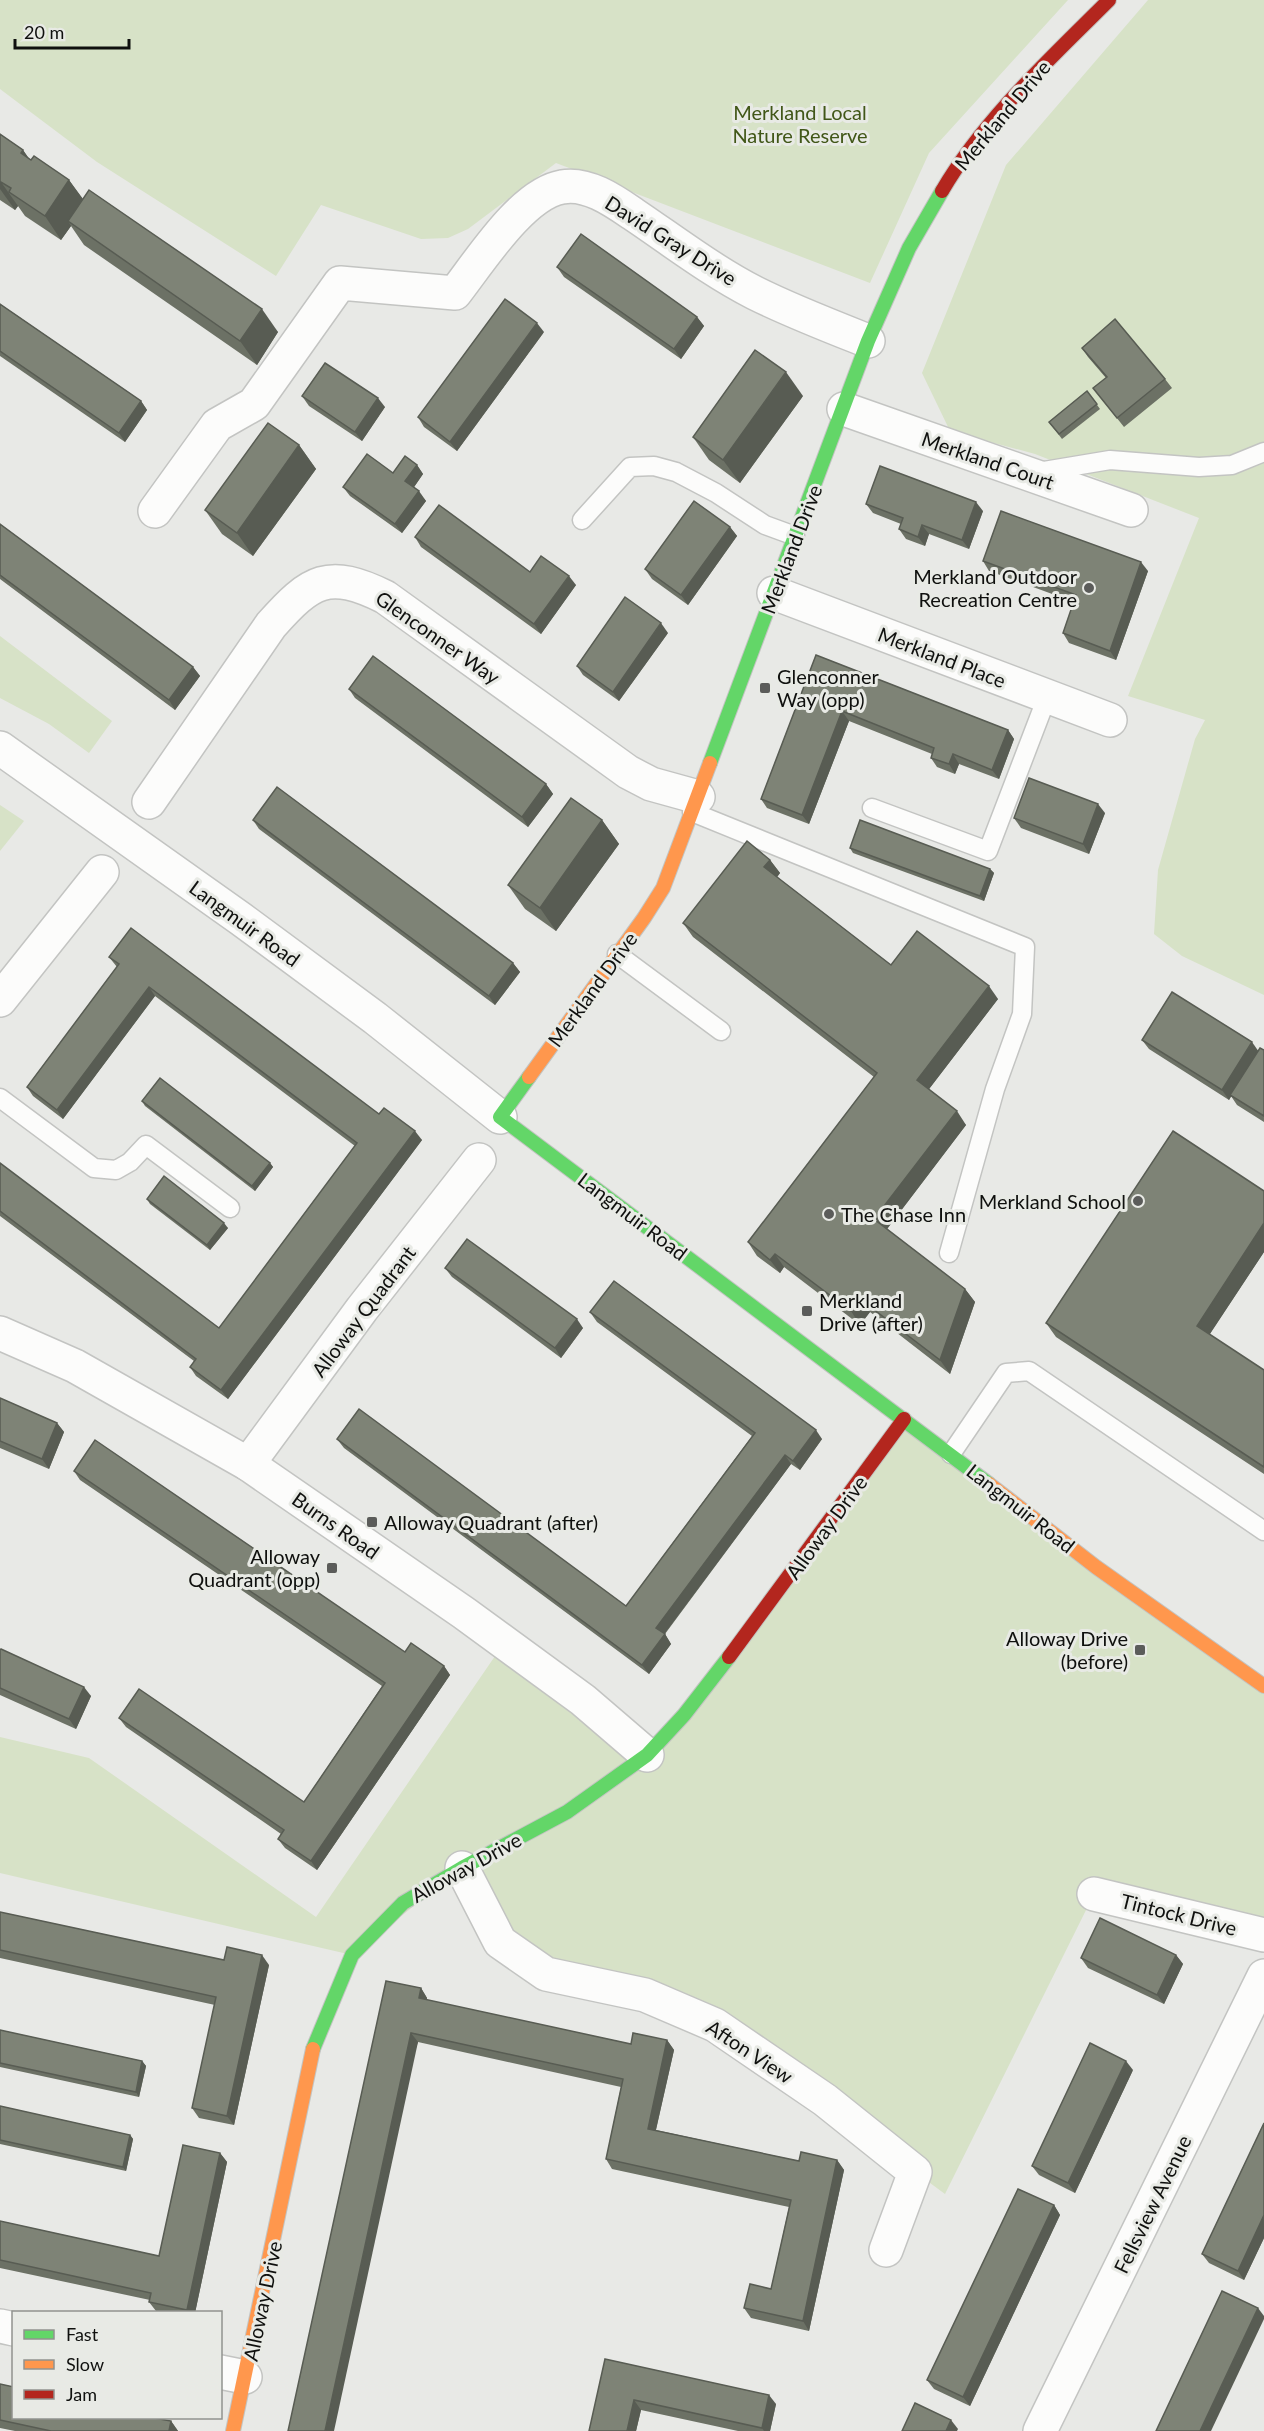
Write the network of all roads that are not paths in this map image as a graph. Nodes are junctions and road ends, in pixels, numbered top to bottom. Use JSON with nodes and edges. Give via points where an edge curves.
{"nodes":[{"id":1,"x":1109,"y":0,"type":"edge"},
{"id":2,"x":868,"y":340,"type":"junction"},
{"id":3,"x":844,"y":409,"type":"junction"},
{"id":4,"x":1264,"y":452,"type":"edge"},
{"id":5,"x":1027,"y":473,"type":"junction"},
{"id":6,"x":1131,"y":510,"type":"dead end"},
{"id":7,"x":156,"y":511,"type":"dead end"},
{"id":8,"x":582,"y":520,"type":"dead end"},
{"id":9,"x":795,"y":537,"type":"junction"},
{"id":10,"x":774,"y":593,"type":"junction"},
{"id":11,"x":1047,"y":697,"type":"junction"},
{"id":12,"x":1110,"y":720,"type":"dead end"},
{"id":13,"x":0,"y":748,"type":"edge"},
{"id":14,"x":149,"y":802,"type":"dead end"},
{"id":15,"x":695,"y":805,"type":"junction"},
{"id":16,"x":872,"y":808,"type":"dead end"},
{"id":17,"x":102,"y":872,"type":"dead end"},
{"id":18,"x":617,"y":954,"type":"junction"},
{"id":19,"x":0,"y":1000,"type":"edge"},
{"id":20,"x":721,"y":1031,"type":"dead end"},
{"id":21,"x":0,"y":1098,"type":"edge"},
{"id":22,"x":500,"y":1117,"type":"junction"},
{"id":23,"x":479,"y":1160,"type":"dead end"},
{"id":24,"x":230,"y":1208,"type":"dead end"},
{"id":25,"x":950,"y":1253,"type":"dead end"},
{"id":26,"x":0,"y":1333,"type":"edge"},
{"id":27,"x":904,"y":1419,"type":"junction"},
{"id":28,"x":951,"y":1454,"type":"junction"},
{"id":29,"x":248,"y":1464,"type":"junction"},
{"id":30,"x":1264,"y":1531,"type":"edge"},
{"id":31,"x":1262,"y":1680,"type":"edge"},
{"id":32,"x":647,"y":1755,"type":"junction"},
{"id":33,"x":462,"y":1868,"type":"junction"},
{"id":34,"x":1094,"y":1894,"type":"dead end"},
{"id":35,"x":1264,"y":1935,"type":"edge"},
{"id":36,"x":1264,"y":1976,"type":"edge"},
{"id":37,"x":886,"y":2250,"type":"dead end"},
{"id":38,"x":233,"y":2375,"type":"edge"},
{"id":39,"x":234,"y":2431,"type":"edge"},
{"id":40,"x":1041,"y":2431,"type":"edge"}],
"edges":[{"from":1,"to":2,"type":"street","name":"Merkland Drive","via":[[1024,84],[959,162],[909,248]]},
{"from":2,"to":3,"type":"street","name":"Merkland Drive"},
{"from":2,"to":7,"type":"street","name":"David Gray Drive","via":[[755,293],[594,192],[562,187],[537,196],[513,218],[454,293],[340,283],[254,404],[217,425]]},
{"from":3,"to":5,"type":"street","name":"Merkland Court"},
{"from":3,"to":9,"type":"street","name":"Merkland Drive"},
{"from":4,"to":5,"type":"lane","via":[[1232,465],[1199,467],[1110,460]]},
{"from":5,"to":6,"type":"street","name":"Merkland Court"},
{"from":8,"to":9,"type":"lane","via":[[630,466],[654,466],[676,472],[765,525]]},
{"from":9,"to":10,"type":"street","name":"Merkland Drive"},
{"from":10,"to":11,"type":"street","name":"Merkland Place"},
{"from":10,"to":15,"type":"street","name":"Merkland Drive"},
{"from":11,"to":12,"type":"street","name":"Merkland Place"},
{"from":11,"to":16,"type":"lane","via":[[988,851]]},
{"from":13,"to":22,"type":"street","name":"Langmuir Road","via":[[241,919]]},
{"from":14,"to":15,"type":"street","name":"Glenconner Way","via":[[271,625],[306,589],[347,581],[385,597],[628,772]]},
{"from":15,"to":18,"type":"street","name":"Merkland Drive","via":[[663,888]]},
{"from":15,"to":25,"type":"lane","via":[[1025,947],[1022,1014],[995,1089]]},
{"from":17,"to":19,"type":"street"},
{"from":18,"to":20,"type":"lane"},
{"from":18,"to":22,"type":"street","name":"Merkland Drive"},
{"from":21,"to":24,"type":"lane","via":[[94,1168],[116,1170],[146,1145]]},
{"from":22,"to":27,"type":"street","name":"Langmuir Road"},
{"from":23,"to":29,"type":"street","name":"Alloway Quadrant"},
{"from":26,"to":29,"type":"street","name":"Burns Road","via":[[75,1366]]},
{"from":27,"to":28,"type":"street","name":"Langmuir Road"},
{"from":27,"to":32,"type":"street","name":"Alloway Drive","via":[[728,1659]]},
{"from":28,"to":30,"type":"lane","via":[[1006,1373],[1029,1371]]},
{"from":28,"to":31,"type":"street","name":"Langmuir Road","via":[[1096,1567]]},
{"from":29,"to":32,"type":"street","name":"Burns Road","via":[[464,1613],[583,1700]]},
{"from":32,"to":33,"type":"street","name":"Alloway Drive","via":[[567,1812]]},
{"from":33,"to":37,"type":"street","name":"Afton View","via":[[500,1942],[546,1974],[645,1995],[715,2025],[825,2100],[915,2172]]},
{"from":33,"to":38,"type":"street","name":"Alloway Drive","via":[[403,1903],[352,1955],[314,2045]]},
{"from":34,"to":35,"type":"street","name":"Tintock Drive"},
{"from":36,"to":40,"type":"street","name":"Fellsview Avenue"},
{"from":38,"to":39,"type":"street","name":"Alloway Drive"}]}
